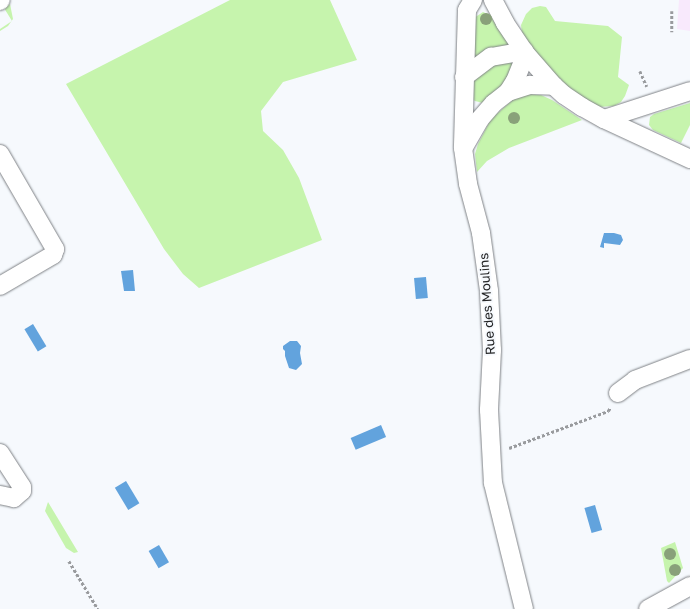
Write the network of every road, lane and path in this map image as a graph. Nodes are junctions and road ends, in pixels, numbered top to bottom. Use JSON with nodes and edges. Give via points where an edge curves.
{"nodes":[{"id":1,"x":473,"y":0,"type":"edge"},
{"id":2,"x":493,"y":0,"type":"edge"},
{"id":3,"x":672,"y":11,"type":"dead end"},
{"id":4,"x":672,"y":32,"type":"dead end"},
{"id":5,"x":525,"y":52,"type":"junction"},
{"id":6,"x":640,"y":71,"type":"dead end"},
{"id":7,"x":464,"y":76,"type":"junction"},
{"id":8,"x":554,"y":86,"type":"junction"},
{"id":9,"x":690,"y":91,"type":"edge"},
{"id":10,"x":508,"y":92,"type":"junction"},
{"id":11,"x":646,"y":97,"type":"junction"},
{"id":12,"x":465,"y":100,"type":"junction"},
{"id":13,"x":489,"y":109,"type":"junction"},
{"id":14,"x":604,"y":119,"type":"junction"},
{"id":15,"x":641,"y":136,"type":"junction"},
{"id":16,"x":463,"y":148,"type":"junction"},
{"id":17,"x":0,"y":154,"type":"edge"},
{"id":18,"x":690,"y":159,"type":"edge"},
{"id":19,"x":0,"y":286,"type":"edge"},
{"id":20,"x":690,"y":359,"type":"edge"},
{"id":21,"x":618,"y":393,"type":"joint"},
{"id":22,"x":490,"y":449,"type":"junction"},
{"id":23,"x":0,"y":453,"type":"edge"},
{"id":24,"x":0,"y":495,"type":"edge"},
{"id":25,"x":69,"y":561,"type":"dead end"},
{"id":26,"x":690,"y":586,"type":"edge"},
{"id":27,"x":98,"y":609,"type":"edge"},
{"id":28,"x":524,"y":609,"type":"edge"},
{"id":29,"x":648,"y":609,"type":"edge"}],
"edges":[{"from":1,"to":7,"type":"street","name":"Rue des Moulins","via":[[467,10]]},
{"from":2,"to":5,"type":"street"},
{"from":3,"to":4,"type":"path"},
{"from":5,"to":7,"type":"street","via":[[491,58]]},
{"from":5,"to":8,"type":"street"},
{"from":5,"to":10,"type":"street","via":[[515,81]]},
{"from":6,"to":11,"type":"path"},
{"from":7,"to":12,"type":"street","name":"Rue des Moulins"},
{"from":8,"to":10,"type":"street","via":[[530,85]]},
{"from":8,"to":14,"type":"street","via":[[582,107]]},
{"from":9,"to":11,"type":"street"},
{"from":10,"to":13,"type":"street"},
{"from":11,"to":14,"type":"street"},
{"from":11,"to":15,"type":"street","via":[[639,118]]},
{"from":12,"to":13,"type":"street","via":[[474,107]]},
{"from":12,"to":16,"type":"street","name":"Rue des Moulins"},
{"from":13,"to":16,"type":"street"},
{"from":14,"to":15,"type":"street"},
{"from":15,"to":18,"type":"street"},
{"from":16,"to":22,"type":"street","name":"Rue des Moulins","via":[[468,184],[481,233],[489,291],[492,350]]},
{"from":17,"to":19,"type":"street","via":[[55,249],[53,255]]},
{"from":20,"to":21,"type":"street","via":[[635,380]]},
{"from":21,"to":22,"type":"path","via":[[608,411],[503,451]]},
{"from":22,"to":28,"type":"street","name":"Rue des Moulins","via":[[493,483]]},
{"from":23,"to":24,"type":"street","via":[[22,491],[14,498]]},
{"from":25,"to":27,"type":"path"},
{"from":26,"to":29,"type":"street"}]}
